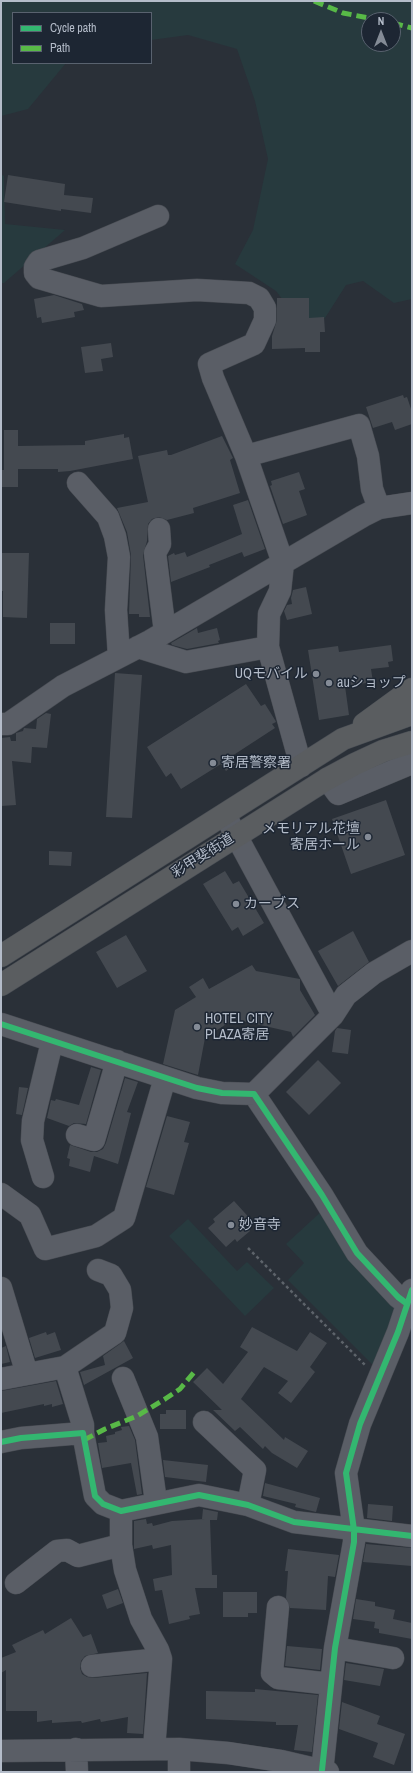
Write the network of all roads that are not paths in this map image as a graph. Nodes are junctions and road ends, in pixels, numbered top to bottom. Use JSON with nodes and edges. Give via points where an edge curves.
{"nodes":[{"id":1,"x":158,"y":216,"type":"dead end"},
{"id":2,"x":246,"y":456,"type":"junction"},
{"id":3,"x":78,"y":483,"type":"dead end"},
{"id":4,"x":412,"y":503,"type":"edge"},
{"id":5,"x":379,"y":508,"type":"junction"},
{"id":6,"x":159,"y":529,"type":"dead end"},
{"id":7,"x":283,"y":563,"type":"junction"},
{"id":8,"x":165,"y":632,"type":"junction"},
{"id":9,"x":138,"y":647,"type":"junction"},
{"id":10,"x":268,"y":647,"type":"junction"},
{"id":11,"x":119,"y":657,"type":"junction"},
{"id":12,"x":412,"y":688,"type":"edge"},
{"id":13,"x":412,"y":714,"type":"edge"},
{"id":14,"x":1,"y":724,"type":"edge"},
{"id":15,"x":343,"y":739,"type":"junction"},
{"id":16,"x":412,"y":742,"type":"edge"},
{"id":17,"x":383,"y":751,"type":"junction"},
{"id":18,"x":412,"y":763,"type":"edge"},
{"id":19,"x":301,"y":766,"type":"junction"},
{"id":20,"x":391,"y":771,"type":"junction"},
{"id":21,"x":327,"y":779,"type":"junction"},
{"id":22,"x":225,"y":815,"type":"junction"},
{"id":23,"x":236,"y":835,"type":"junction"},
{"id":24,"x":412,"y":950,"type":"edge"},
{"id":25,"x":1,"y":956,"type":"edge"},
{"id":26,"x":1,"y":986,"type":"edge"},
{"id":27,"x":333,"y":1015,"type":"junction"},
{"id":28,"x":1,"y":1024,"type":"edge"},
{"id":29,"x":52,"y":1042,"type":"junction"},
{"id":30,"x":117,"y":1061,"type":"junction"},
{"id":31,"x":165,"y":1078,"type":"junction"},
{"id":32,"x":254,"y":1094,"type":"junction"},
{"id":33,"x":77,"y":1135,"type":"dead end"},
{"id":34,"x":43,"y":1177,"type":"dead end"},
{"id":35,"x":1,"y":1194,"type":"edge"},
{"id":36,"x":98,"y":1270,"type":"dead end"},
{"id":37,"x":1,"y":1288,"type":"edge"},
{"id":38,"x":409,"y":1296,"type":"edge"},
{"id":39,"x":65,"y":1367,"type":"junction"},
{"id":40,"x":27,"y":1374,"type":"junction"},
{"id":41,"x":123,"y":1378,"type":"dead end"},
{"id":42,"x":1,"y":1379,"type":"edge"},
{"id":43,"x":204,"y":1422,"type":"dead end"},
{"id":44,"x":84,"y":1433,"type":"junction"},
{"id":45,"x":1,"y":1442,"type":"edge"},
{"id":46,"x":156,"y":1502,"type":"junction"},
{"id":47,"x":248,"y":1505,"type":"junction"},
{"id":48,"x":121,"y":1511,"type":"junction"},
{"id":49,"x":354,"y":1530,"type":"junction"},
{"id":50,"x":412,"y":1536,"type":"edge"},
{"id":51,"x":121,"y":1545,"type":"junction"},
{"id":52,"x":16,"y":1583,"type":"dead end"},
{"id":53,"x":278,"y":1608,"type":"dead end"},
{"id":54,"x":334,"y":1648,"type":"junction"},
{"id":55,"x":393,"y":1658,"type":"dead end"},
{"id":56,"x":161,"y":1659,"type":"junction"},
{"id":57,"x":92,"y":1666,"type":"dead end"},
{"id":58,"x":331,"y":1684,"type":"junction"},
{"id":59,"x":76,"y":1749,"type":"junction"},
{"id":60,"x":154,"y":1749,"type":"junction"},
{"id":61,"x":179,"y":1749,"type":"junction"},
{"id":62,"x":1,"y":1751,"type":"edge"},
{"id":63,"x":324,"y":1771,"type":"edge"},
{"id":64,"x":77,"y":1772,"type":"edge"},
{"id":65,"x":179,"y":1772,"type":"edge"}],
"edges":[{"from":1,"to":2,"type":"street","via":[[84,248],[39,261],[35,273],[39,278],[101,296],[197,290],[249,293],[259,298],[265,308],[265,320],[254,344],[209,364]]},
{"from":2,"to":5,"type":"street","via":[[359,425],[368,456],[372,490]]},
{"from":2,"to":7,"type":"street"},
{"from":3,"to":11,"type":"street","via":[[108,517],[115,536],[119,557],[116,610]]},
{"from":4,"to":5,"type":"street"},
{"from":5,"to":7,"type":"street"},
{"from":6,"to":8,"type":"street","via":[[160,544],[155,553]]},
{"from":7,"to":8,"type":"street"},
{"from":7,"to":10,"type":"street","via":[[280,591],[268,614]]},
{"from":8,"to":9,"type":"street"},
{"from":9,"to":10,"type":"street","via":[[186,662]]},
{"from":9,"to":11,"type":"street"},
{"from":10,"to":19,"type":"street"},
{"from":11,"to":14,"type":"street","via":[[63,686],[8,724]]},
{"from":12,"to":15,"type":"highway"},
{"from":13,"to":15,"type":"highway","name":"彩甲斐街道"},
{"from":15,"to":19,"type":"highway","name":"彩甲斐街道"},
{"from":16,"to":17,"type":"highway","name":"彩甲斐街道"},
{"from":17,"to":20,"type":"street"},
{"from":17,"to":21,"type":"highway","name":"彩甲斐街道"},
{"from":18,"to":20,"type":"street"},
{"from":19,"to":22,"type":"highway","name":"彩甲斐街道"},
{"from":20,"to":21,"type":"street","via":[[338,794]]},
{"from":21,"to":23,"type":"highway","name":"彩甲斐街道"},
{"from":22,"to":23,"type":"street"},
{"from":22,"to":25,"type":"highway","name":"彩甲斐街道"},
{"from":23,"to":26,"type":"highway","name":"彩甲斐街道"},
{"from":23,"to":27,"type":"street"},
{"from":24,"to":27,"type":"street","via":[[374,973],[346,995]]},
{"from":27,"to":32,"type":"street"},
{"from":28,"to":29,"type":"street"},
{"from":29,"to":30,"type":"street"},
{"from":29,"to":34,"type":"street","via":[[32,1127],[32,1140]]},
{"from":30,"to":31,"type":"street"},
{"from":30,"to":33,"type":"street","via":[[94,1140]]},
{"from":31,"to":32,"type":"street","via":[[222,1093]]},
{"from":31,"to":35,"type":"street","via":[[124,1218],[96,1236],[44,1249],[30,1215]]},
{"from":32,"to":38,"type":"street","via":[[322,1195],[357,1253],[398,1297]]},
{"from":36,"to":39,"type":"street","via":[[111,1275],[120,1290],[122,1308],[115,1333]]},
{"from":37,"to":40,"type":"street"},
{"from":38,"to":49,"type":"street","via":[[398,1332],[360,1424],[346,1473]]},
{"from":39,"to":40,"type":"street"},
{"from":39,"to":44,"type":"street"},
{"from":40,"to":42,"type":"street"},
{"from":41,"to":46,"type":"street","via":[[147,1438]]},
{"from":43,"to":47,"type":"street","via":[[255,1470]]},
{"from":44,"to":45,"type":"street"},
{"from":44,"to":48,"type":"street","via":[[96,1496],[103,1504]]},
{"from":46,"to":47,"type":"street","via":[[199,1495]]},
{"from":46,"to":48,"type":"street"},
{"from":47,"to":49,"type":"street","via":[[294,1522]]},
{"from":48,"to":51,"type":"street"},
{"from":49,"to":50,"type":"street"},
{"from":49,"to":54,"type":"street","via":[[354,1542]]},
{"from":51,"to":52,"type":"street","via":[[78,1556],[67,1550],[57,1551]]},
{"from":51,"to":56,"type":"street","via":[[125,1570],[141,1619]]},
{"from":53,"to":58,"type":"street","via":[[272,1674],[278,1678]]},
{"from":54,"to":55,"type":"street"},
{"from":54,"to":58,"type":"street"},
{"from":56,"to":57,"type":"street"},
{"from":56,"to":60,"type":"street"},
{"from":58,"to":63,"type":"street"},
{"from":59,"to":60,"type":"street"},
{"from":59,"to":62,"type":"street"},
{"from":59,"to":64,"type":"street"},
{"from":60,"to":61,"type":"street"},
{"from":61,"to":63,"type":"street","via":[[281,1761]]},
{"from":61,"to":65,"type":"street"}]}
